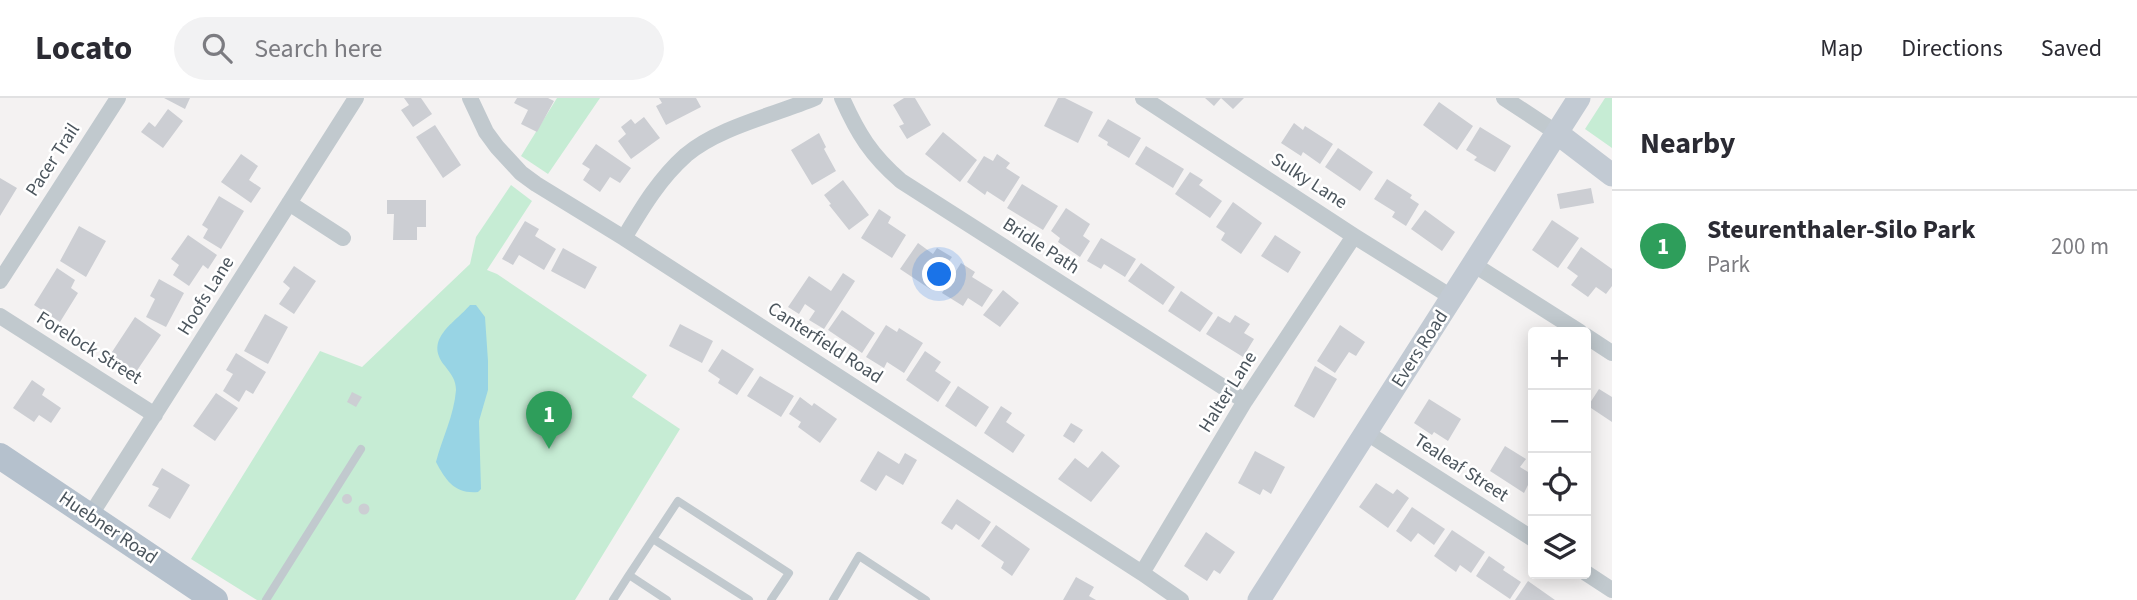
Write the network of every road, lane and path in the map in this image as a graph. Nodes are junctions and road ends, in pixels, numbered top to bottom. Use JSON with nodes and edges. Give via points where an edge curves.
{"nodes":[{"id":1,"x":118,"y":98,"type":"edge"},
{"id":2,"x":356,"y":98,"type":"edge"},
{"id":3,"x":470,"y":98,"type":"edge"},
{"id":4,"x":816,"y":98,"type":"edge"},
{"id":5,"x":842,"y":98,"type":"edge"},
{"id":6,"x":1143,"y":98,"type":"edge"},
{"id":7,"x":1504,"y":98,"type":"edge"},
{"id":8,"x":1580,"y":98,"type":"edge"},
{"id":9,"x":1557,"y":133,"type":"junction"},
{"id":10,"x":1612,"y":175,"type":"edge"},
{"id":11,"x":289,"y":203,"type":"junction"},
{"id":12,"x":1354,"y":236,"type":"junction"},
{"id":13,"x":342,"y":238,"type":"dead end"},
{"id":14,"x":624,"y":238,"type":"junction"},
{"id":15,"x":1473,"y":264,"type":"junction"},
{"id":16,"x":0,"y":281,"type":"edge"},
{"id":17,"x":1453,"y":298,"type":"junction"},
{"id":18,"x":0,"y":316,"type":"edge"},
{"id":19,"x":1572,"y":327,"type":"edge"},
{"id":20,"x":1591,"y":339,"type":"edge"},
{"id":21,"x":1612,"y":353,"type":"edge"},
{"id":22,"x":1245,"y":401,"type":"junction"},
{"id":23,"x":155,"y":415,"type":"junction"},
{"id":24,"x":1367,"y":433,"type":"junction"},
{"id":25,"x":361,"y":449,"type":"dead end"},
{"id":26,"x":0,"y":456,"type":"edge"},
{"id":27,"x":90,"y":516,"type":"junction"},
{"id":28,"x":1528,"y":536,"type":"edge"},
{"id":29,"x":653,"y":539,"type":"junction"},
{"id":30,"x":1142,"y":573,"type":"junction"},
{"id":31,"x":629,"y":575,"type":"junction"},
{"id":32,"x":1591,"y":576,"type":"edge"},
{"id":33,"x":1612,"y":590,"type":"edge"},
{"id":34,"x":215,"y":600,"type":"edge"},
{"id":35,"x":266,"y":600,"type":"edge"},
{"id":36,"x":612,"y":600,"type":"edge"},
{"id":37,"x":667,"y":600,"type":"edge"},
{"id":38,"x":749,"y":600,"type":"edge"},
{"id":39,"x":771,"y":600,"type":"edge"},
{"id":40,"x":833,"y":600,"type":"edge"},
{"id":41,"x":926,"y":600,"type":"edge"},
{"id":42,"x":1181,"y":600,"type":"edge"},
{"id":43,"x":1259,"y":600,"type":"edge"}],
"edges":[{"from":1,"to":16,"type":"street","name":"Pacer Trail"},
{"from":2,"to":11,"type":"street","name":"Hoofs Lane"},
{"from":3,"to":14,"type":"street","name":"Canterfield Road","via":[[491,139],[522,173]]},
{"from":4,"to":14,"type":"street","via":[[711,139],[687,155],[653,189]]},
{"from":5,"to":22,"type":"street","name":"Bridle Path","via":[[861,138],[901,181]]},
{"from":6,"to":12,"type":"street","name":"Sulky Lane"},
{"from":7,"to":9,"type":"street"},
{"from":8,"to":9,"type":"main road","name":"Evers Road"},
{"from":9,"to":10,"type":"main road"},
{"from":9,"to":15,"type":"main road","name":"Evers Road"},
{"from":11,"to":13,"type":"street"},
{"from":11,"to":23,"type":"street","name":"Hoofs Lane"},
{"from":12,"to":17,"type":"street","name":"Sulky Lane"},
{"from":12,"to":22,"type":"street","name":"Halter Lane"},
{"from":14,"to":30,"type":"street","name":"Canterfield Road"},
{"from":15,"to":17,"type":"main road","name":"Evers Road"},
{"from":15,"to":19,"type":"street"},
{"from":17,"to":24,"type":"main road","name":"Evers Road"},
{"from":18,"to":23,"type":"street","name":"Forelock Street"},
{"from":20,"to":21,"type":"street"},
{"from":22,"to":30,"type":"street","name":"Halter Lane"},
{"from":23,"to":27,"type":"street","name":"Hoofs Lane"},
{"from":24,"to":28,"type":"street","name":"Tealeaf Street"},
{"from":24,"to":43,"type":"main road","name":"Evers Road"},
{"from":25,"to":35,"type":"lane"},
{"from":26,"to":27,"type":"main road","name":"Huebner Road"},
{"from":27,"to":34,"type":"main road","name":"Huebner Road"},
{"from":29,"to":31,"type":"lane"},
{"from":29,"to":38,"type":"lane"},
{"from":29,"to":39,"type":"lane","via":[[678,501],[789,573]]},
{"from":30,"to":42,"type":"street","name":"Canterfield Road"},
{"from":31,"to":36,"type":"lane"},
{"from":31,"to":37,"type":"lane"},
{"from":32,"to":33,"type":"street"},
{"from":40,"to":41,"type":"lane","via":[[859,556]]}]}
